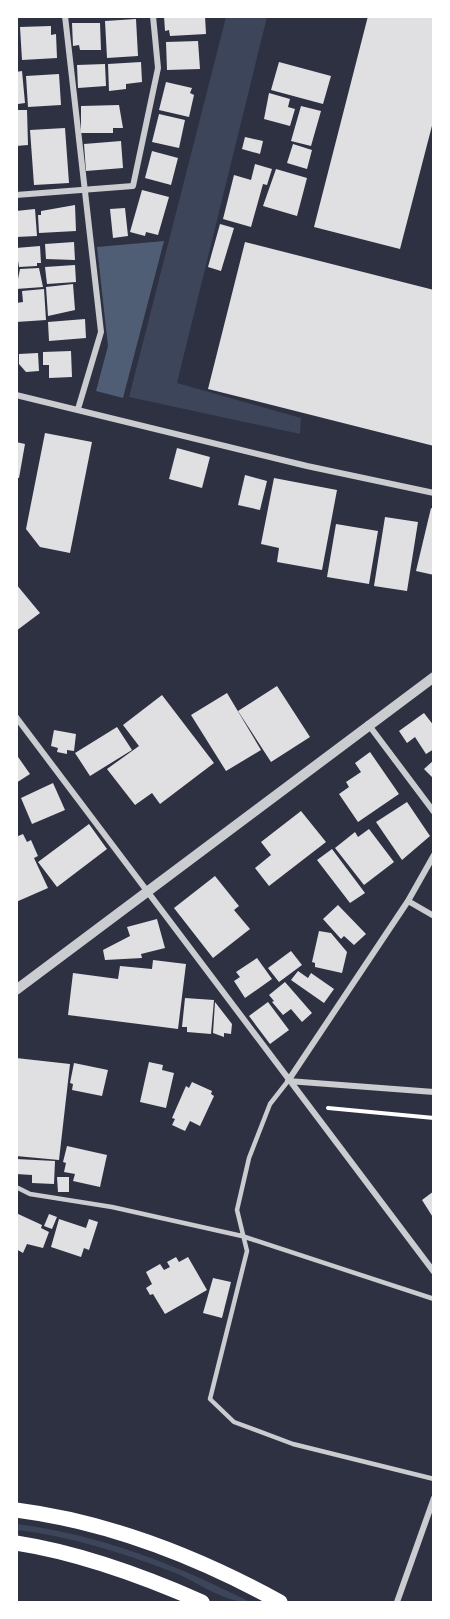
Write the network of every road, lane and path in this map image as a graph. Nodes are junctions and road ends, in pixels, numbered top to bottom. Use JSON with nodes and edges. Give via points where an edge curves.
{"nodes":[{"id":1,"x":65,"y":16,"type":"edge"},
{"id":2,"x":153,"y":16,"type":"edge"},
{"id":3,"x":85,"y":189,"type":"junction"},
{"id":4,"x":16,"y":195,"type":"edge"},
{"id":5,"x":16,"y":395,"type":"edge"},
{"id":6,"x":78,"y":408,"type":"junction"},
{"id":7,"x":434,"y":493,"type":"edge"},
{"id":8,"x":434,"y":676,"type":"edge"},
{"id":9,"x":16,"y":717,"type":"edge"},
{"id":10,"x":368,"y":724,"type":"junction"},
{"id":11,"x":434,"y":812,"type":"edge"},
{"id":12,"x":434,"y":855,"type":"edge"},
{"id":13,"x":148,"y":891,"type":"junction"},
{"id":14,"x":408,"y":901,"type":"junction"},
{"id":15,"x":434,"y":916,"type":"edge"},
{"id":16,"x":16,"y":990,"type":"edge"},
{"id":17,"x":288,"y":1081,"type":"junction"},
{"id":18,"x":434,"y":1092,"type":"edge"},
{"id":19,"x":307,"y":1106,"type":"junction"},
{"id":20,"x":434,"y":1118,"type":"edge"},
{"id":21,"x":16,"y":1187,"type":"edge"},
{"id":22,"x":242,"y":1236,"type":"junction"},
{"id":23,"x":434,"y":1272,"type":"edge"},
{"id":24,"x":434,"y":1299,"type":"edge"},
{"id":25,"x":434,"y":1479,"type":"edge"},
{"id":26,"x":434,"y":1498,"type":"edge"},
{"id":27,"x":16,"y":1510,"type":"edge"},
{"id":28,"x":16,"y":1543,"type":"edge"},
{"id":29,"x":202,"y":1602,"type":"edge"},
{"id":30,"x":280,"y":1602,"type":"edge"},
{"id":31,"x":397,"y":1602,"type":"edge"}],
"edges":[{"from":1,"to":3,"type":"street"},
{"from":2,"to":3,"type":"street","via":[[158,68],[133,186]]},
{"from":3,"to":4,"type":"street"},
{"from":3,"to":6,"type":"street","via":[[101,332]]},
{"from":5,"to":6,"type":"street"},
{"from":6,"to":7,"type":"street","via":[[307,466]]},
{"from":8,"to":10,"type":"street"},
{"from":9,"to":13,"type":"street"},
{"from":10,"to":11,"type":"street"},
{"from":10,"to":13,"type":"street"},
{"from":12,"to":14,"type":"street"},
{"from":13,"to":16,"type":"street"},
{"from":13,"to":17,"type":"street"},
{"from":14,"to":15,"type":"street"},
{"from":14,"to":17,"type":"street"},
{"from":17,"to":18,"type":"street"},
{"from":17,"to":19,"type":"street"},
{"from":17,"to":22,"type":"lane","via":[[270,1104],[249,1158],[237,1210]]},
{"from":19,"to":20,"type":"path"},
{"from":19,"to":23,"type":"street"},
{"from":21,"to":22,"type":"lane","via":[[30,1194],[112,1207]]},
{"from":22,"to":24,"type":"lane"},
{"from":22,"to":25,"type":"lane","via":[[247,1251],[210,1399],[234,1422],[293,1444]]},
{"from":26,"to":31,"type":"street"},
{"from":27,"to":30,"type":"main road","via":[[99,1525],[231,1575]]},
{"from":28,"to":29,"type":"main road","via":[[93,1561]]}]}
